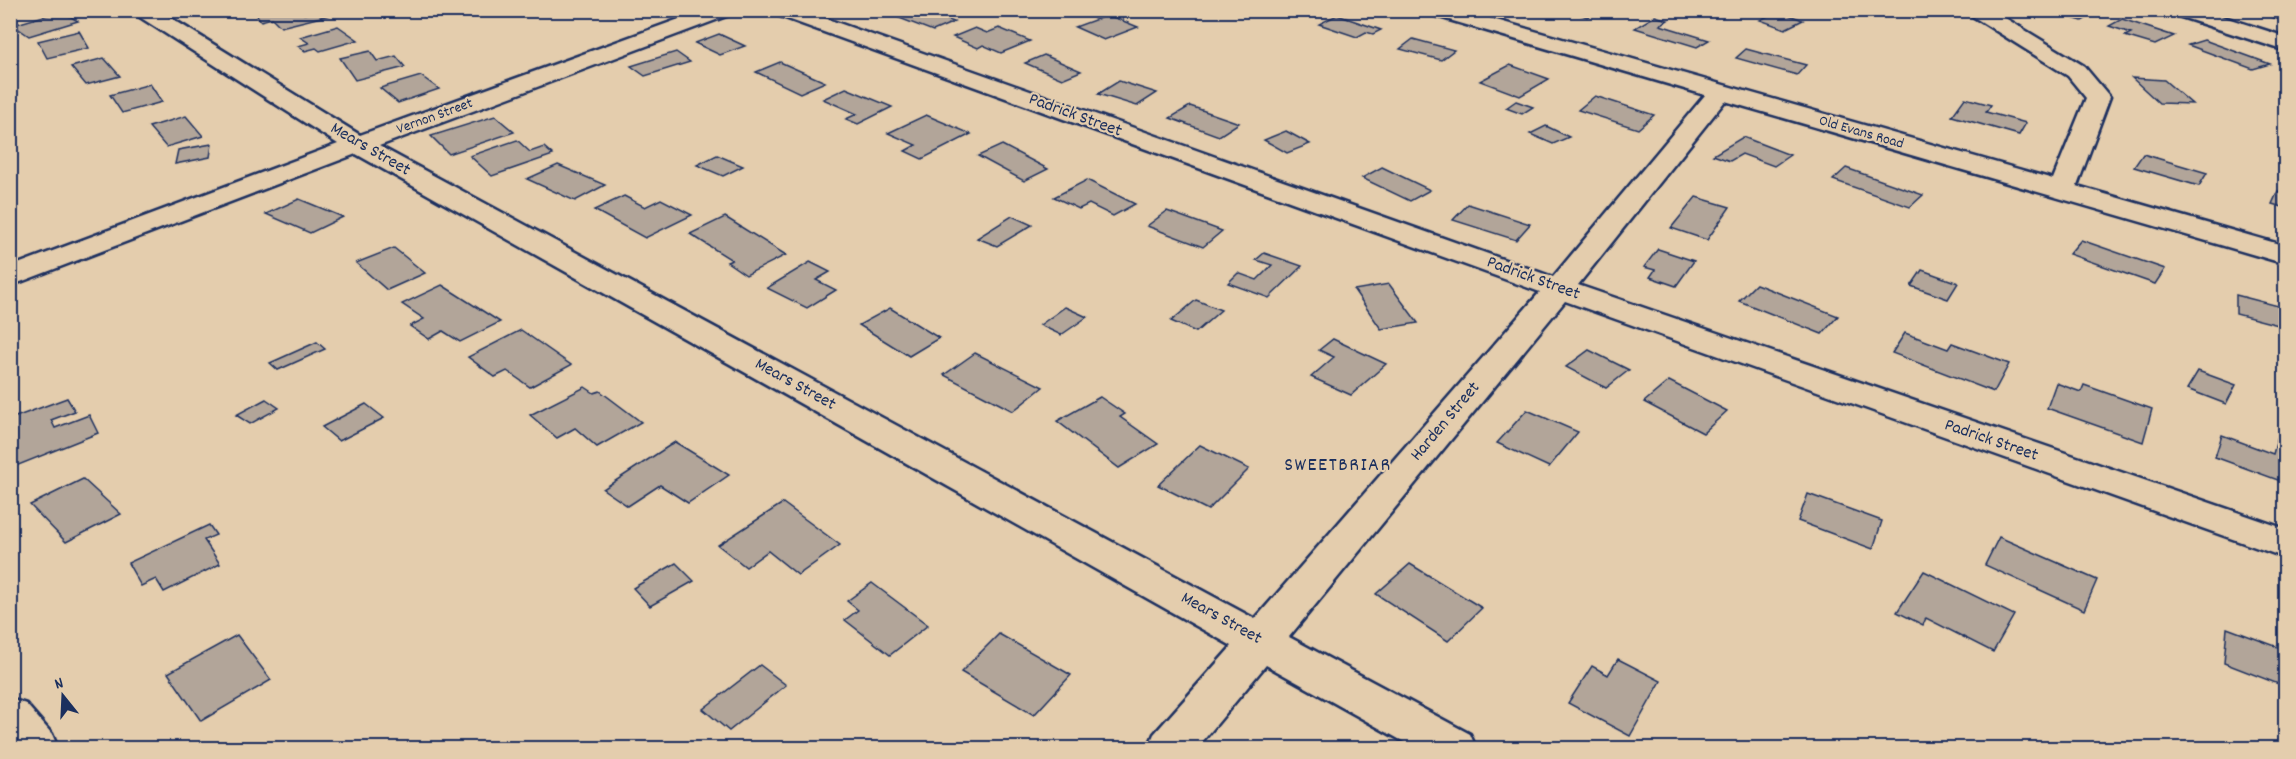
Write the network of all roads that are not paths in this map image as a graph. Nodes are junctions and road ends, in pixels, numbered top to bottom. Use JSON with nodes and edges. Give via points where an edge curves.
{"nodes":[{"id":1,"x":142,"y":10,"type":"edge"},
{"id":2,"x":725,"y":10,"type":"edge"},
{"id":3,"x":781,"y":10,"type":"edge"},
{"id":4,"x":1436,"y":10,"type":"edge"},
{"id":5,"x":1976,"y":10,"type":"edge"},
{"id":6,"x":2179,"y":10,"type":"edge"},
{"id":7,"x":2286,"y":44,"type":"edge"},
{"id":8,"x":1719,"y":93,"type":"junction"},
{"id":9,"x":358,"y":145,"type":"junction"},
{"id":10,"x":2062,"y":191,"type":"junction"},
{"id":11,"x":2286,"y":255,"type":"edge"},
{"id":12,"x":10,"y":276,"type":"edge"},
{"id":13,"x":1559,"y":289,"type":"junction"},
{"id":14,"x":2286,"y":544,"type":"edge"},
{"id":15,"x":1262,"y":641,"type":"junction"},
{"id":16,"x":10,"y":717,"type":"edge"},
{"id":17,"x":36,"y":748,"type":"edge"},
{"id":18,"x":1170,"y":748,"type":"edge"},
{"id":19,"x":1454,"y":748,"type":"edge"}],
"edges":[{"from":1,"to":9,"type":"street","name":"Mears Street"},
{"from":2,"to":9,"type":"street","name":"Vernon Street"},
{"from":3,"to":13,"type":"street","name":"Padrick Street"},
{"from":4,"to":8,"type":"street","name":"Old Evans Road"},
{"from":5,"to":10,"type":"street","via":[[2076,71],[2098,97]]},
{"from":6,"to":7,"type":"street"},
{"from":8,"to":10,"type":"street","name":"Old Evans Road"},
{"from":8,"to":13,"type":"street","name":"Harden Street"},
{"from":9,"to":12,"type":"street","name":"Vernon Street"},
{"from":9,"to":15,"type":"street","name":"Mears Street"},
{"from":10,"to":11,"type":"street","name":"Old Evans Road"},
{"from":13,"to":14,"type":"street","name":"Padrick Street"},
{"from":13,"to":15,"type":"street","name":"Harden Street"},
{"from":15,"to":18,"type":"street","name":"Harden Street"},
{"from":15,"to":19,"type":"street","name":"Mears Street"},
{"from":16,"to":17,"type":"street"}]}
